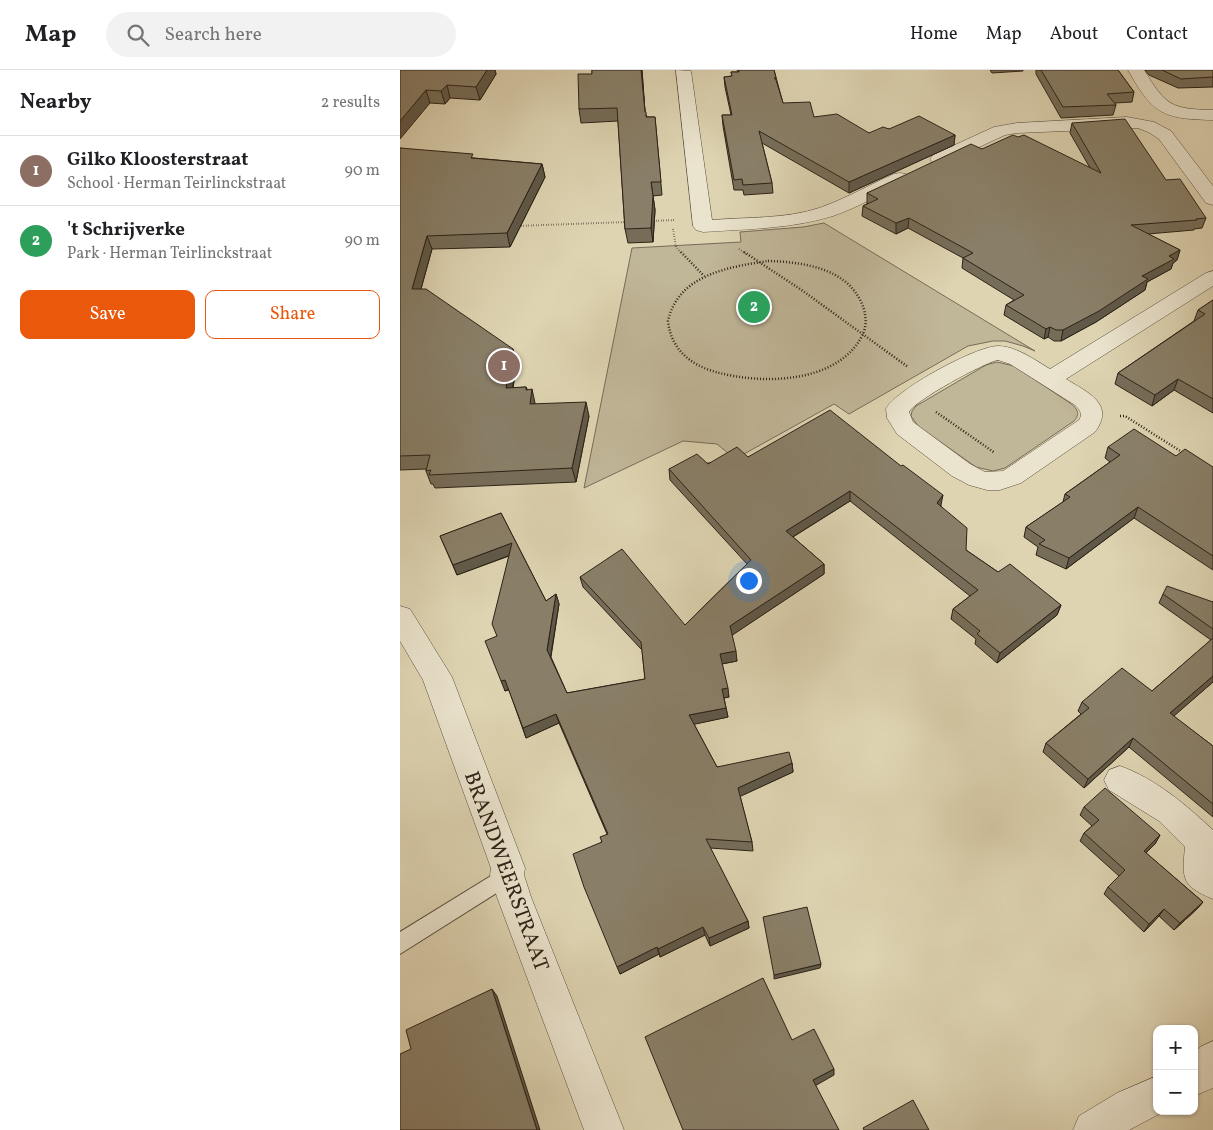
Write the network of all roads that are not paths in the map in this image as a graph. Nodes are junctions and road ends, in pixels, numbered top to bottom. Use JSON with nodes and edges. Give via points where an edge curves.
{"nodes":[{"id":1,"x":1136,"y":70,"type":"edge"},
{"id":2,"x":683,"y":71,"type":"edge"},
{"id":3,"x":1183,"y":115,"type":"junction"},
{"id":4,"x":1213,"y":115,"type":"edge"},
{"id":5,"x":1157,"y":128,"type":"junction"},
{"id":6,"x":1213,"y":199,"type":"edge"},
{"id":7,"x":1213,"y":277,"type":"edge"},
{"id":8,"x":1050,"y":379,"type":"junction"},
{"id":9,"x":400,"y":617,"type":"edge"},
{"id":10,"x":1120,"y":780,"type":"dead end"},
{"id":11,"x":507,"y":875,"type":"junction"},
{"id":12,"x":1213,"y":883,"type":"edge"},
{"id":13,"x":400,"y":944,"type":"edge"},
{"id":14,"x":1153,"y":1097,"type":"edge"},
{"id":15,"x":604,"y":1130,"type":"edge"},
{"id":16,"x":1093,"y":1130,"type":"edge"}],
"edges":[{"from":1,"to":3,"type":"street","via":[[1153,99],[1163,108]]},
{"from":2,"to":5,"type":"street","via":[[703,226],[790,219],[838,207],[1000,131],[1128,122]]},
{"from":3,"to":4,"type":"street"},
{"from":3,"to":5,"type":"street"},
{"from":5,"to":6,"type":"street"},
{"from":7,"to":8,"type":"street"},
{"from":8,"to":8,"type":"street","via":[[1018,359],[999,353],[980,357],[900,406],[897,414],[905,428],[969,475],[991,482],[1003,481],[1092,421],[1090,406]]},
{"from":9,"to":11,"type":"street","name":"BRANDWEERSTRAAT","via":[[437,677],[508,868]]},
{"from":10,"to":12,"type":"street","via":[[1170,811],[1202,840],[1199,872]]},
{"from":11,"to":13,"type":"lane"},
{"from":11,"to":15,"type":"street","name":"BRANDWEERSTRAAT"},
{"from":14,"to":16,"type":"street"}]}
